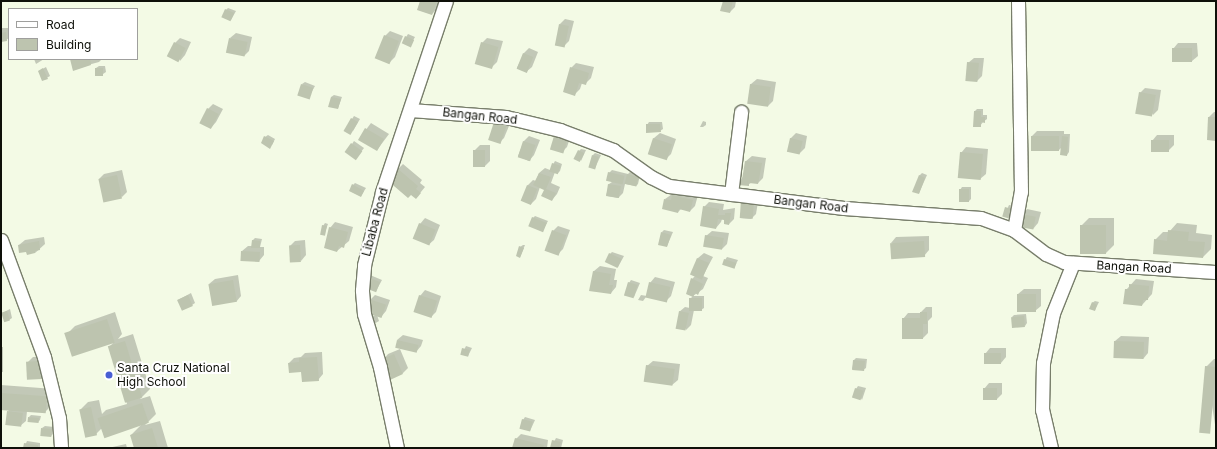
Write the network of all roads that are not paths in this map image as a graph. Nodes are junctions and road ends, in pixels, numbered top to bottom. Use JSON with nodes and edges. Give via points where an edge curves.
{"nodes":[{"id":1,"x":446,"y":1,"type":"edge"},
{"id":2,"x":1018,"y":1,"type":"edge"},
{"id":3,"x":410,"y":110,"type":"junction"},
{"id":4,"x":741,"y":112,"type":"dead end"},
{"id":5,"x":732,"y":194,"type":"junction"},
{"id":6,"x":1014,"y":230,"type":"junction"},
{"id":7,"x":1,"y":240,"type":"edge"},
{"id":8,"x":1073,"y":264,"type":"junction"},
{"id":9,"x":1216,"y":272,"type":"edge"},
{"id":10,"x":61,"y":448,"type":"edge"},
{"id":11,"x":397,"y":448,"type":"edge"},
{"id":12,"x":1051,"y":448,"type":"edge"}],
"edges":[{"from":1,"to":3,"type":"street","name":"Libaba Road"},
{"from":2,"to":6,"type":"street","via":[[1021,192]]},
{"from":3,"to":5,"type":"street","name":"Bangan Road","via":[[506,116],[560,130],[612,150],[651,178],[669,186]]},
{"from":3,"to":11,"type":"street","name":"Libaba Road","via":[[382,192],[364,265],[362,290],[364,314],[380,367]]},
{"from":4,"to":5,"type":"street"},
{"from":5,"to":6,"type":"street","name":"Bangan Road","via":[[844,208],[981,218]]},
{"from":6,"to":8,"type":"street","name":"Bangan Road","via":[[1054,259]]},
{"from":7,"to":10,"type":"street","via":[[44,357],[59,418]]},
{"from":8,"to":9,"type":"street","name":"Bangan Road"},
{"from":8,"to":12,"type":"street","via":[[1053,313],[1043,363],[1042,410]]}]}
